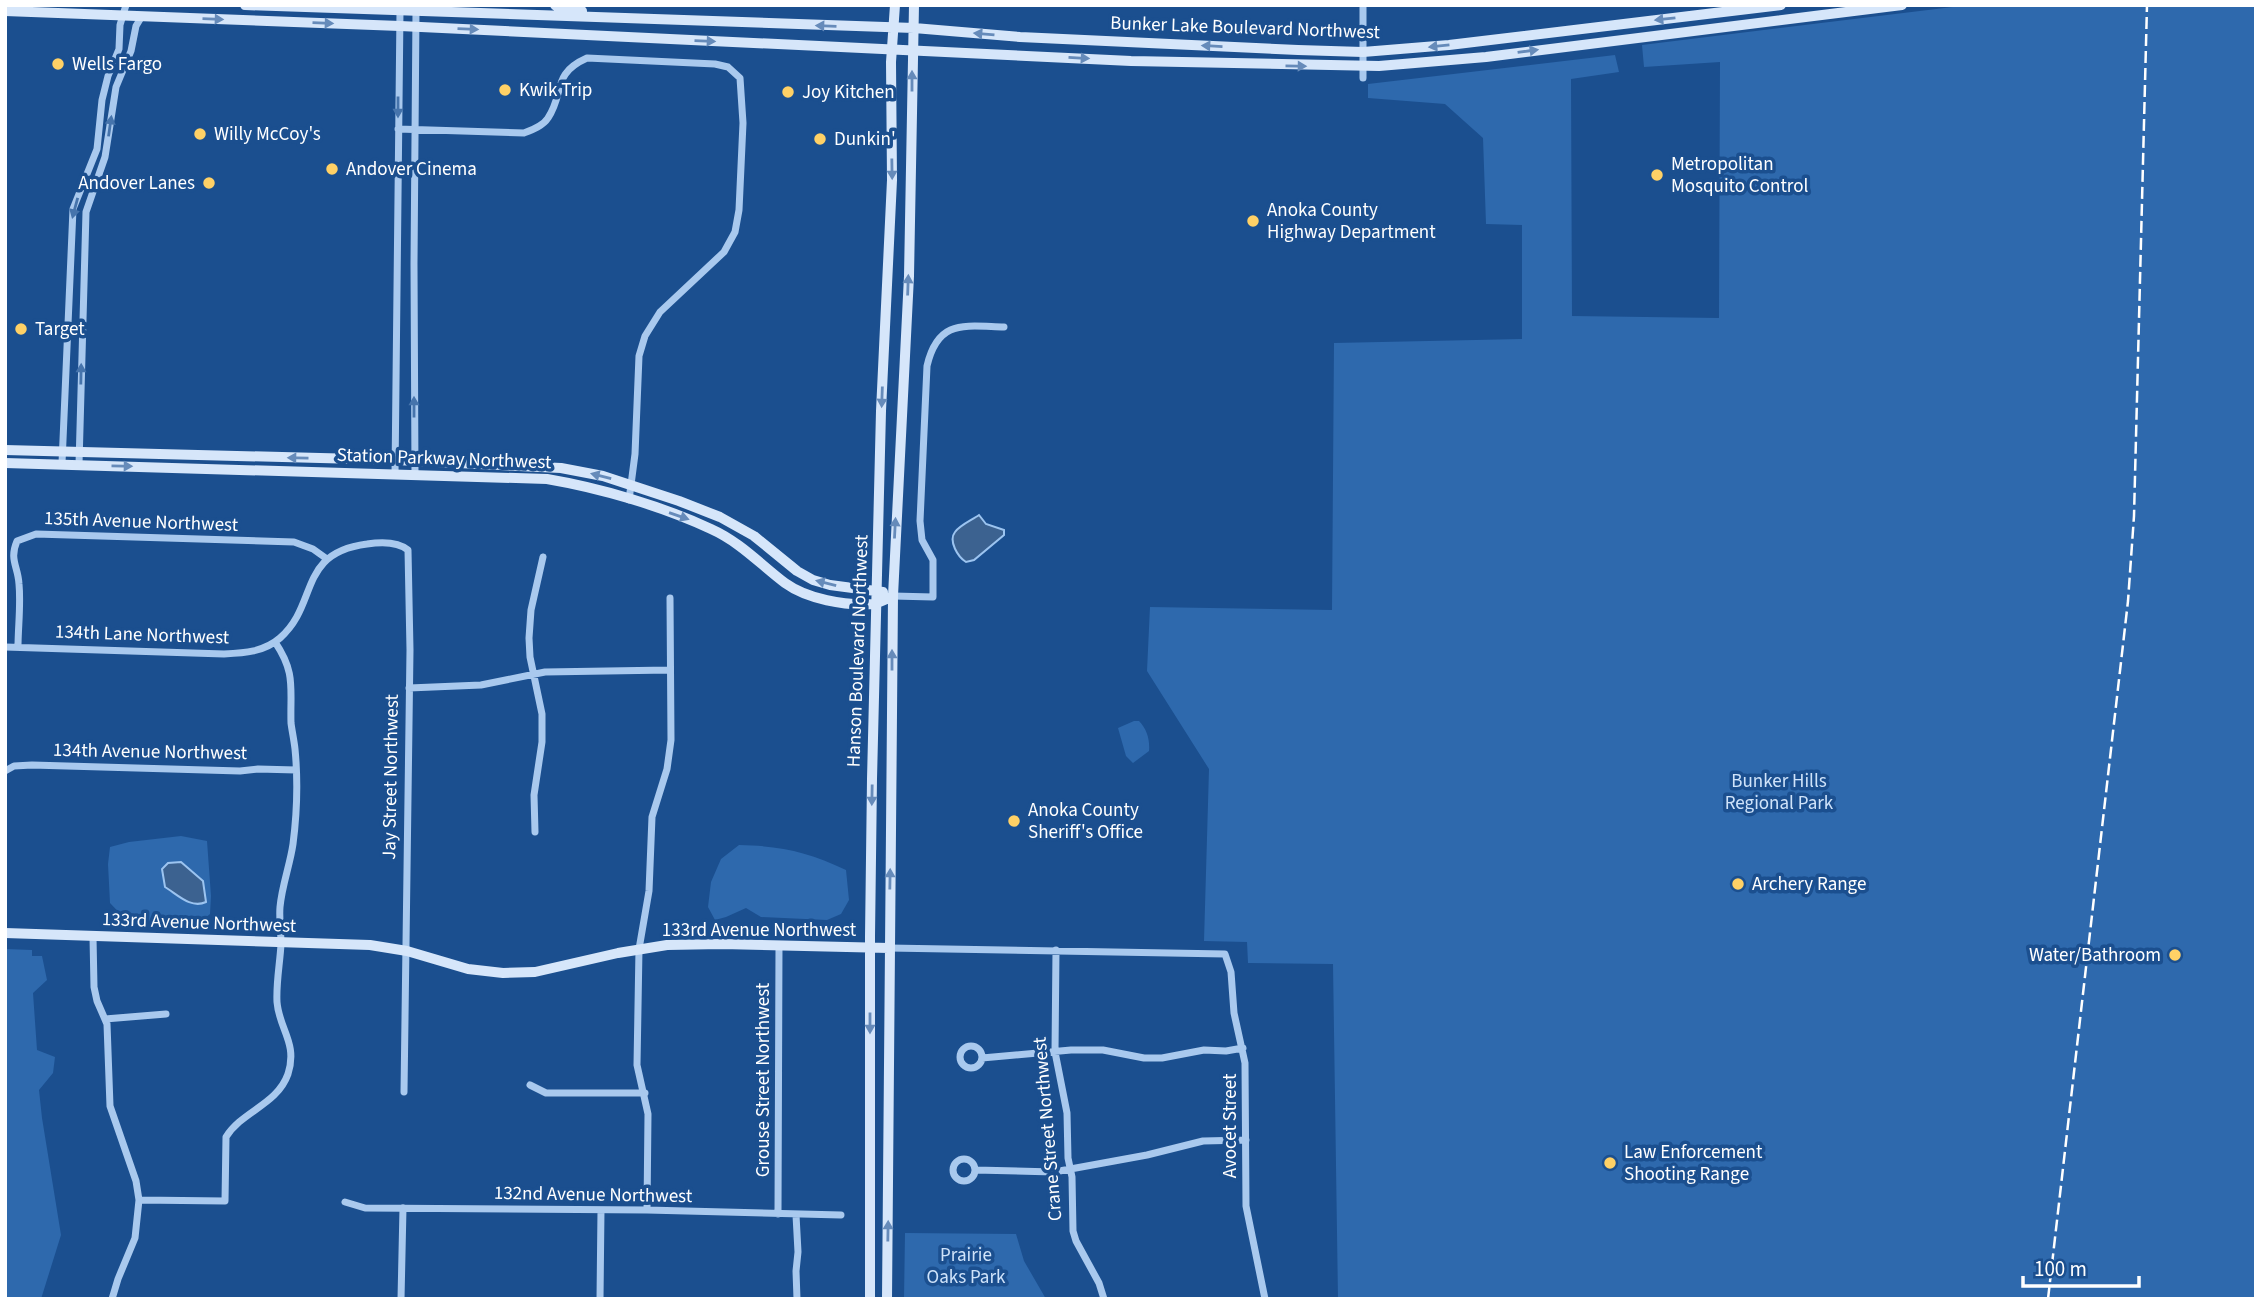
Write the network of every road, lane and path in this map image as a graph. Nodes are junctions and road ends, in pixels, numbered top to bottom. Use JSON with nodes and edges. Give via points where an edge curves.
{"nodes":[{"id":1,"x":245,"y":5,"type":"edge"},
{"id":2,"x":555,"y":5,"type":"edge"},
{"id":3,"x":895,"y":5,"type":"edge"},
{"id":4,"x":914,"y":5,"type":"edge"},
{"id":5,"x":1363,"y":5,"type":"edge"},
{"id":6,"x":1781,"y":5,"type":"edge"},
{"id":7,"x":1850,"y":5,"type":"edge"},
{"id":8,"x":1902,"y":5,"type":"edge"},
{"id":9,"x":400,"y":8,"type":"edge"},
{"id":10,"x":416,"y":8,"type":"edge"},
{"id":11,"x":124,"y":10,"type":"edge"},
{"id":12,"x":5,"y":11,"type":"edge"},
{"id":13,"x":142,"y":16,"type":"junction"},
{"id":14,"x":633,"y":19,"type":"junction"},
{"id":15,"x":1743,"y":25,"type":"junction"},
{"id":16,"x":400,"y":26,"type":"junction"},
{"id":17,"x":417,"y":27,"type":"junction"},
{"id":18,"x":894,"y":28,"type":"junction"},
{"id":19,"x":914,"y":28,"type":"junction"},
{"id":20,"x":891,"y":48,"type":"junction"},
{"id":21,"x":913,"y":49,"type":"junction"},
{"id":22,"x":1363,"y":51,"type":"junction"},
{"id":23,"x":1363,"y":72,"type":"junction"},
{"id":24,"x":398,"y":129,"type":"junction"},
{"id":25,"x":416,"y":129,"type":"junction"},
{"id":26,"x":1004,"y":327,"type":"dead end"},
{"id":27,"x":5,"y":450,"type":"edge"},
{"id":28,"x":62,"y":457,"type":"junction"},
{"id":29,"x":79,"y":458,"type":"junction"},
{"id":30,"x":396,"y":460,"type":"junction"},
{"id":31,"x":414,"y":461,"type":"junction"},
{"id":32,"x":5,"y":463,"type":"edge"},
{"id":33,"x":395,"y":475,"type":"junction"},
{"id":34,"x":415,"y":476,"type":"junction"},
{"id":35,"x":631,"y":485,"type":"junction"},
{"id":36,"x":629,"y":500,"type":"junction"},
{"id":37,"x":543,"y":557,"type":"dead end"},
{"id":38,"x":327,"y":559,"type":"junction"},
{"id":39,"x":876,"y":590,"type":"junction"},
{"id":40,"x":893,"y":596,"type":"junction"},
{"id":41,"x":670,"y":598,"type":"dead end"},
{"id":42,"x":876,"y":604,"type":"junction"},
{"id":43,"x":275,"y":642,"type":"junction"},
{"id":44,"x":5,"y":647,"type":"edge"},
{"id":45,"x":18,"y":647,"type":"junction"},
{"id":46,"x":669,"y":670,"type":"junction"},
{"id":47,"x":533,"y":674,"type":"junction"},
{"id":48,"x":409,"y":688,"type":"junction"},
{"id":49,"x":296,"y":770,"type":"junction"},
{"id":50,"x":5,"y":771,"type":"edge"},
{"id":51,"x":535,"y":832,"type":"dead end"},
{"id":52,"x":5,"y":933,"type":"edge"},
{"id":53,"x":93,"y":937,"type":"junction"},
{"id":54,"x":281,"y":943,"type":"junction"},
{"id":55,"x":779,"y":946,"type":"junction"},
{"id":56,"x":870,"y":947,"type":"junction"},
{"id":57,"x":889,"y":948,"type":"junction"},
{"id":58,"x":639,"y":950,"type":"junction"},
{"id":59,"x":1056,"y":950,"type":"junction"},
{"id":60,"x":407,"y":951,"type":"junction"},
{"id":61,"x":1225,"y":954,"type":"joint"},
{"id":62,"x":166,"y":1014,"type":"dead end"},
{"id":63,"x":105,"y":1019,"type":"junction"},
{"id":64,"x":1243,"y":1048,"type":"junction"},
{"id":65,"x":1055,"y":1052,"type":"junction"},
{"id":66,"x":982,"y":1058,"type":"dead end"},
{"id":67,"x":530,"y":1085,"type":"dead end"},
{"id":68,"x":404,"y":1092,"type":"dead end"},
{"id":69,"x":645,"y":1093,"type":"junction"},
{"id":70,"x":1245,"y":1140,"type":"junction"},
{"id":71,"x":1071,"y":1169,"type":"junction"},
{"id":72,"x":975,"y":1170,"type":"dead end"},
{"id":73,"x":139,"y":1200,"type":"junction"},
{"id":74,"x":345,"y":1202,"type":"dead end"},
{"id":75,"x":403,"y":1208,"type":"junction"},
{"id":76,"x":601,"y":1210,"type":"junction"},
{"id":77,"x":647,"y":1210,"type":"junction"},
{"id":78,"x":778,"y":1214,"type":"junction"},
{"id":79,"x":796,"y":1215,"type":"junction"},
{"id":80,"x":841,"y":1216,"type":"dead end"},
{"id":81,"x":112,"y":1299,"type":"edge"},
{"id":82,"x":401,"y":1299,"type":"edge"},
{"id":83,"x":600,"y":1299,"type":"edge"},
{"id":84,"x":797,"y":1299,"type":"edge"},
{"id":85,"x":870,"y":1299,"type":"edge"},
{"id":86,"x":887,"y":1299,"type":"edge"},
{"id":87,"x":1104,"y":1299,"type":"edge"},
{"id":88,"x":1265,"y":1299,"type":"edge"}],
"edges":[{"from":1,"to":9,"type":"main road","name":"Bunker Lake Boulevard Northwest"},
{"from":2,"to":14,"type":"main road"},
{"from":3,"to":18,"type":"main road","name":"Hanson Boulevard Northwest"},
{"from":4,"to":19,"type":"main road","name":"Hanson Boulevard Northwest"},
{"from":5,"to":22,"type":"street"},
{"from":6,"to":22,"type":"main road","name":"Bunker Lake Boulevard Northwest","one_way":true},
{"from":7,"to":15,"type":"main road"},
{"from":8,"to":15,"type":"main road"},
{"from":9,"to":10,"type":"main road","name":"Bunker Lake Boulevard Northwest"},
{"from":9,"to":16,"type":"street"},
{"from":10,"to":14,"type":"main road","name":"Bunker Lake Boulevard Northwest"},
{"from":10,"to":17,"type":"street"},
{"from":11,"to":12,"type":"main road","name":"Bunker Lake Boulevard Northwest"},
{"from":11,"to":13,"type":"main road","name":"Bunker Lake Boulevard Northwest"},
{"from":11,"to":28,"type":"street","one_way":true,"via":[[120,49],[102,100],[97,149],[73,209]]},
{"from":13,"to":16,"type":"main road","name":"Bunker Lake Boulevard Northwest","one_way":true},
{"from":29,"to":13,"type":"street","one_way":true,"via":[[86,212],[105,158],[116,88]]},
{"from":18,"to":14,"type":"main road","name":"Bunker Lake Boulevard Northwest","one_way":true},
{"from":23,"to":15,"type":"main road","name":"Bunker Lake Boulevard Northwest","one_way":true},
{"from":16,"to":17,"type":"main road","name":"Bunker Lake Boulevard Northwest"},
{"from":16,"to":24,"type":"street","one_way":true},
{"from":17,"to":20,"type":"main road","name":"Bunker Lake Boulevard Northwest","one_way":true},
{"from":17,"to":25,"type":"street"},
{"from":18,"to":19,"type":"main road","name":"Bunker Lake Boulevard Northwest"},
{"from":18,"to":20,"type":"main road","name":"Hanson Boulevard Northwest"},
{"from":19,"to":21,"type":"main road","name":"Hanson Boulevard Northwest"},
{"from":22,"to":19,"type":"main road","name":"Bunker Lake Boulevard Northwest","one_way":true,"via":[[1020,37]]},
{"from":20,"to":21,"type":"main road","name":"Bunker Lake Boulevard Northwest"},
{"from":20,"to":39,"type":"main road","name":"Hanson Boulevard Northwest","one_way":true,"via":[[892,180]]},
{"from":21,"to":23,"type":"main road","name":"Bunker Lake Boulevard Northwest","one_way":true,"via":[[1341,66]]},
{"from":40,"to":21,"type":"main road","name":"Hanson Boulevard Northwest","one_way":true,"via":[[909,276]]},
{"from":22,"to":23,"type":"street"},
{"from":24,"to":25,"type":"street"},
{"from":24,"to":30,"type":"street"},
{"from":31,"to":25,"type":"street","one_way":true},
{"from":25,"to":35,"type":"street","via":[[524,133],[548,118],[562,78],[587,58],[715,64],[728,67],[740,78],[743,122],[735,232],[724,252],[660,312],[645,336],[639,356]]},
{"from":26,"to":40,"type":"street","name":"Station Parkway Northwest","via":[[953,328],[938,339],[931,352],[920,521],[922,540],[933,560],[933,597]]},
{"from":27,"to":28,"type":"main road","name":"Station Parkway Northwest"},
{"from":28,"to":29,"type":"main road","name":"Station Parkway Northwest"},
{"from":28,"to":32,"type":"main road","name":"Station Parkway Northwest"},
{"from":30,"to":29,"type":"main road","name":"Station Parkway Northwest","one_way":true},
{"from":29,"to":33,"type":"main road","name":"Station Parkway Northwest","one_way":true},
{"from":30,"to":31,"type":"main road","name":"Station Parkway Northwest"},
{"from":30,"to":33,"type":"street"},
{"from":31,"to":34,"type":"street"},
{"from":35,"to":31,"type":"main road","name":"Station Parkway Northwest","one_way":true,"via":[[561,468]]},
{"from":33,"to":34,"type":"main road","name":"Station Parkway Northwest"},
{"from":34,"to":36,"type":"main road","name":"Station Parkway Northwest","via":[[547,479]]},
{"from":35,"to":36,"type":"street"},
{"from":39,"to":35,"type":"main road","name":"Station Parkway Northwest","one_way":true,"via":[[813,580],[735,524]]},
{"from":36,"to":42,"type":"main road","name":"Station Parkway Northwest","one_way":true,"via":[[713,529],[800,591],[843,602]]},
{"from":37,"to":47,"type":"street","via":[[531,610]]},
{"from":38,"to":43,"type":"street","via":[[299,612]]},
{"from":38,"to":45,"type":"street","name":"135th Avenue Northwest","via":[[294,542],[25,537],[13,551],[19,583]]},
{"from":38,"to":48,"type":"street","name":"Jay Street Northwest","via":[[341,550],[374,543],[408,550]]},
{"from":39,"to":40,"type":"main road","name":"Station Parkway Northwest"},
{"from":39,"to":42,"type":"main road","name":"Hanson Boulevard Northwest"},
{"from":40,"to":42,"type":"main road","name":"Station Parkway Northwest"},
{"from":57,"to":40,"type":"main road","name":"Hanson Boulevard Northwest","one_way":true},
{"from":41,"to":46,"type":"street"},
{"from":42,"to":56,"type":"main road","name":"Hanson Boulevard Northwest","one_way":true},
{"from":43,"to":45,"type":"street","name":"134th Lane Northwest","via":[[250,652],[224,654]]},
{"from":43,"to":49,"type":"street","via":[[286,658],[292,682]]},
{"from":44,"to":45,"type":"street","name":"134th Lane Northwest"},
{"from":46,"to":47,"type":"street"},
{"from":46,"to":58,"type":"street","via":[[671,740],[652,817],[649,891]]},
{"from":47,"to":48,"type":"street","via":[[481,685]]},
{"from":47,"to":51,"type":"street","via":[[542,714]]},
{"from":48,"to":60,"type":"street","name":"Jay Street Northwest"},
{"from":49,"to":50,"type":"street","name":"134th Avenue Northwest","via":[[32,765]]},
{"from":49,"to":54,"type":"street","via":[[292,846],[280,907]]},
{"from":52,"to":53,"type":"main road","name":"133rd Avenue Northwest"},
{"from":53,"to":54,"type":"main road","name":"133rd Avenue Northwest"},
{"from":53,"to":63,"type":"street","via":[[94,987]]},
{"from":54,"to":60,"type":"main road","name":"133rd Avenue Northwest","via":[[370,945]]},
{"from":54,"to":73,"type":"street","via":[[277,1003],[290,1042],[288,1073],[270,1101],[226,1137],[225,1201]]},
{"from":55,"to":56,"type":"main road","name":"133rd Avenue Northwest"},
{"from":55,"to":58,"type":"main road","name":"133rd Avenue Northwest","via":[[667,945]]},
{"from":55,"to":78,"type":"street","name":"Grouse Street Northwest"},
{"from":56,"to":57,"type":"main road","name":"133rd Avenue Northwest"},
{"from":56,"to":85,"type":"main road","name":"Hanson Boulevard Northwest","one_way":true},
{"from":57,"to":59,"type":"street","name":"133rd Avenue Northwest"},
{"from":86,"to":57,"type":"main road","name":"Hanson Boulevard Northwest","one_way":true},
{"from":58,"to":60,"type":"main road","name":"133rd Avenue Northwest","via":[[535,972],[503,973],[468,969]]},
{"from":58,"to":69,"type":"street","via":[[637,1065]]},
{"from":59,"to":61,"type":"street","name":"133rd Avenue Northwest"},
{"from":59,"to":65,"type":"street","name":"Crane Street Northwest"},
{"from":60,"to":68,"type":"street","name":"Jay Street Northwest"},
{"from":61,"to":64,"type":"street","name":"Avocet Street"},
{"from":62,"to":63,"type":"street"},
{"from":63,"to":73,"type":"street","via":[[110,1106]]},
{"from":64,"to":65,"type":"street","via":[[1162,1058],[1103,1050]]},
{"from":64,"to":70,"type":"street","name":"Avocet Street"},
{"from":65,"to":66,"type":"street"},
{"from":65,"to":71,"type":"street","name":"Crane Street Northwest","via":[[1067,1113]]},
{"from":67,"to":69,"type":"street","via":[[546,1093]]},
{"from":69,"to":77,"type":"street"},
{"from":70,"to":71,"type":"street","via":[[1203,1141]]},
{"from":70,"to":88,"type":"street","name":"Avocet Street","via":[[1247,1206]]},
{"from":71,"to":72,"type":"street","via":[[1038,1173]]},
{"from":71,"to":87,"type":"street","name":"Crane Street Northwest","via":[[1073,1231]]},
{"from":73,"to":81,"type":"street","via":[[135,1238]]},
{"from":74,"to":75,"type":"street","name":"132nd Avenue Northwest","via":[[365,1208]]},
{"from":75,"to":76,"type":"street","name":"132nd Avenue Northwest"},
{"from":75,"to":82,"type":"street"},
{"from":76,"to":77,"type":"street","name":"132nd Avenue Northwest"},
{"from":76,"to":83,"type":"street"},
{"from":77,"to":78,"type":"street","name":"132nd Avenue Northwest"},
{"from":78,"to":79,"type":"street","name":"132nd Avenue Northwest"},
{"from":79,"to":80,"type":"street","name":"132nd Avenue Northwest"},
{"from":79,"to":84,"type":"street"}]}
